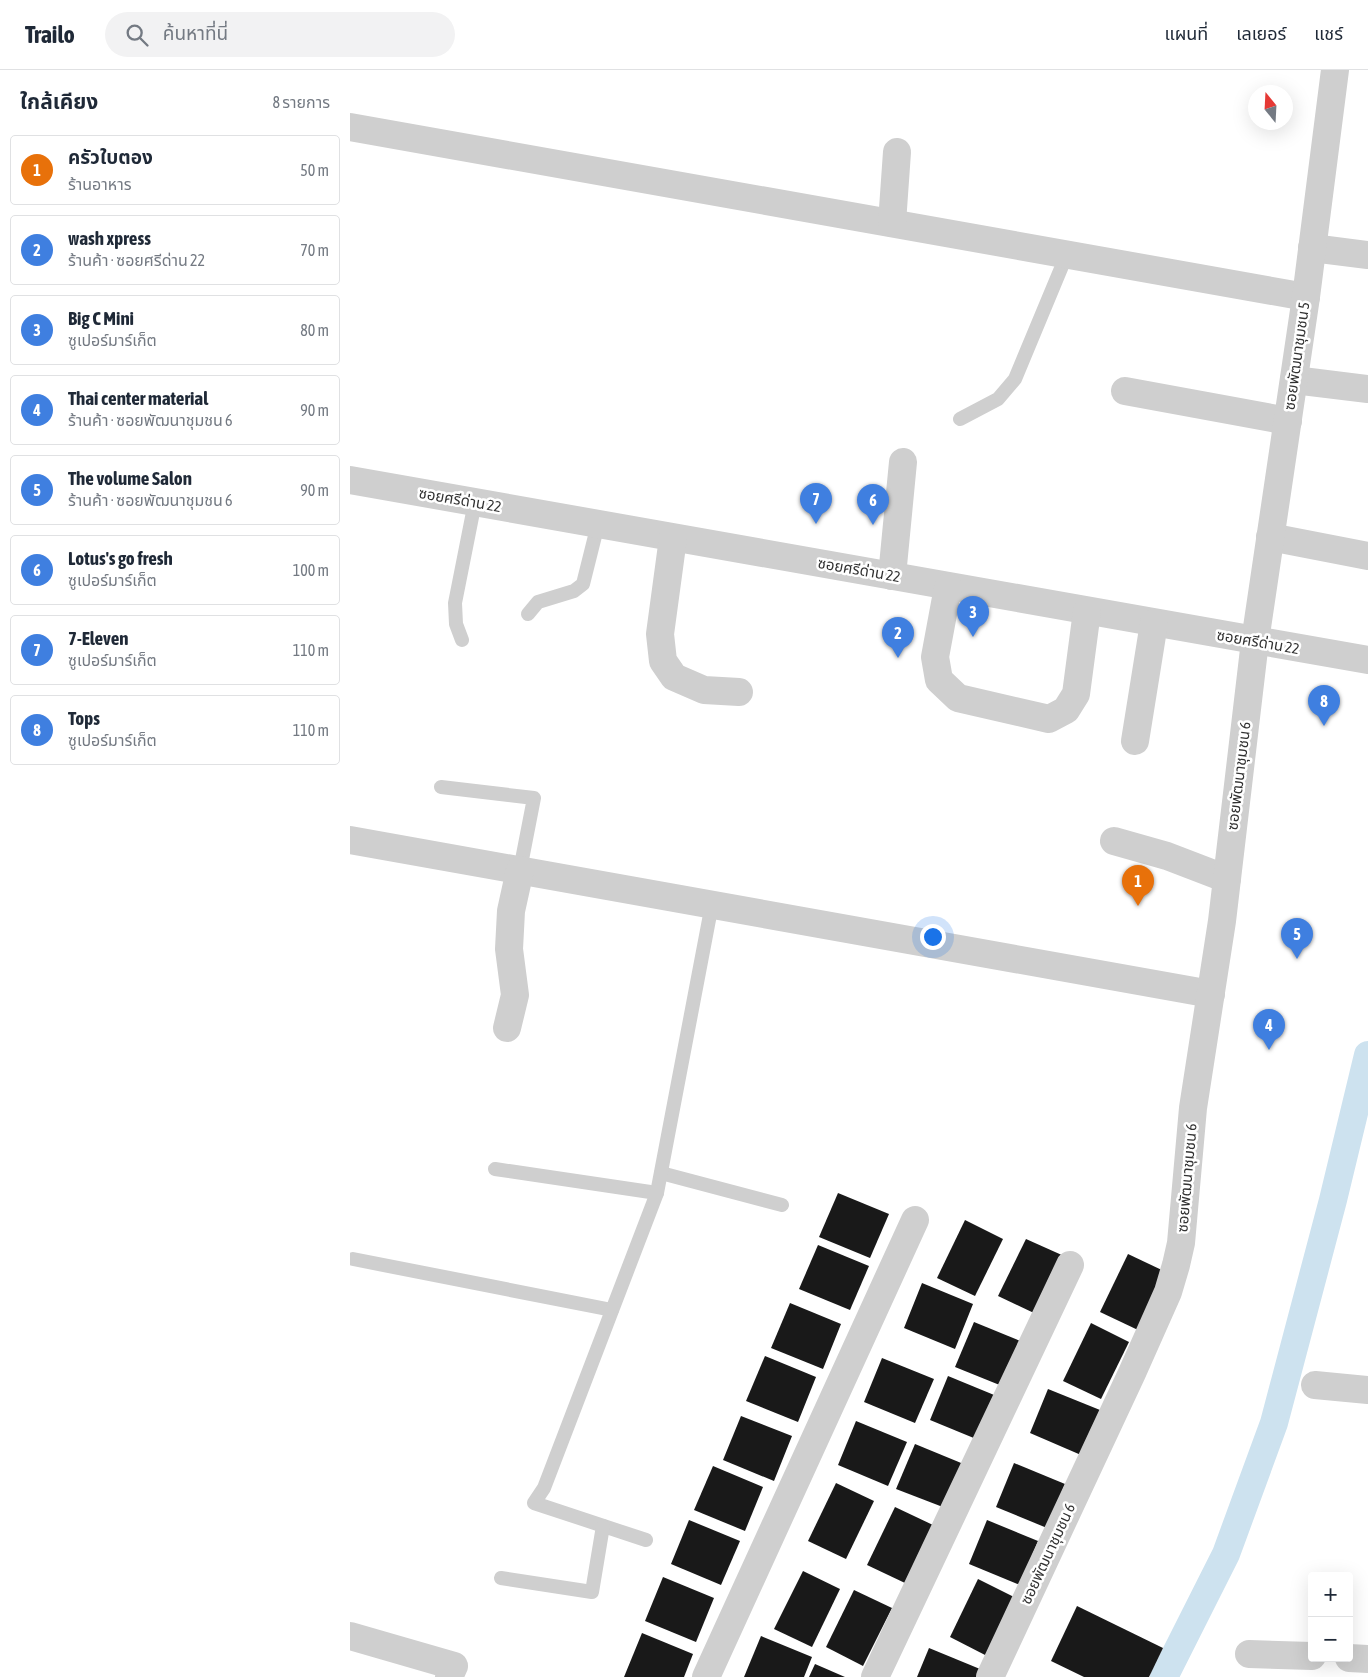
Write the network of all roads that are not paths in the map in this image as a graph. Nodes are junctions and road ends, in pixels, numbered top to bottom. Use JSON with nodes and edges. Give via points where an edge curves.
{"nodes":[{"id":1,"x":1335,"y":70,"type":"edge"},
{"id":2,"x":350,"y":127,"type":"edge"},
{"id":3,"x":897,"y":152,"type":"dead end"},
{"id":4,"x":892,"y":224,"type":"junction"},
{"id":5,"x":1312,"y":248,"type":"junction"},
{"id":6,"x":1067,"y":254,"type":"junction"},
{"id":7,"x":1368,"y":255,"type":"edge"},
{"id":8,"x":1306,"y":297,"type":"junction"},
{"id":9,"x":1294,"y":380,"type":"junction"},
{"id":10,"x":1368,"y":389,"type":"edge"},
{"id":11,"x":1125,"y":391,"type":"dead end"},
{"id":12,"x":960,"y":419,"type":"dead end"},
{"id":13,"x":1288,"y":420,"type":"junction"},
{"id":14,"x":903,"y":462,"type":"dead end"},
{"id":15,"x":350,"y":480,"type":"edge"},
{"id":16,"x":475,"y":502,"type":"junction"},
{"id":17,"x":598,"y":524,"type":"junction"},
{"id":18,"x":1270,"y":537,"type":"junction"},
{"id":19,"x":673,"y":538,"type":"junction"},
{"id":20,"x":1368,"y":556,"type":"edge"},
{"id":21,"x":892,"y":576,"type":"junction"},
{"id":22,"x":948,"y":587,"type":"junction"},
{"id":23,"x":1087,"y":611,"type":"junction"},
{"id":24,"x":528,"y":614,"type":"dead end"},
{"id":25,"x":1154,"y":624,"type":"junction"},
{"id":26,"x":462,"y":640,"type":"dead end"},
{"id":27,"x":1255,"y":641,"type":"junction"},
{"id":28,"x":1368,"y":660,"type":"edge"},
{"id":29,"x":739,"y":692,"type":"dead end"},
{"id":30,"x":1135,"y":741,"type":"dead end"},
{"id":31,"x":441,"y":787,"type":"dead end"},
{"id":32,"x":350,"y":840,"type":"edge"},
{"id":33,"x":1114,"y":841,"type":"dead end"},
{"id":34,"x":520,"y":870,"type":"junction"},
{"id":35,"x":1227,"y":879,"type":"junction"},
{"id":36,"x":712,"y":904,"type":"junction"},
{"id":37,"x":1211,"y":994,"type":"junction"},
{"id":38,"x":507,"y":1028,"type":"dead end"},
{"id":39,"x":495,"y":1168,"type":"dead end"},
{"id":40,"x":661,"y":1173,"type":"junction"},
{"id":41,"x":656,"y":1193,"type":"junction"},
{"id":42,"x":782,"y":1205,"type":"dead end"},
{"id":43,"x":915,"y":1220,"type":"dead end"},
{"id":44,"x":353,"y":1259,"type":"dead end"},
{"id":45,"x":1070,"y":1265,"type":"dead end"},
{"id":46,"x":612,"y":1310,"type":"junction"},
{"id":47,"x":1315,"y":1385,"type":"dead end"},
{"id":48,"x":1368,"y":1390,"type":"edge"},
{"id":49,"x":603,"y":1526,"type":"junction"},
{"id":50,"x":646,"y":1540,"type":"dead end"},
{"id":51,"x":501,"y":1578,"type":"dead end"},
{"id":52,"x":350,"y":1636,"type":"edge"},
{"id":53,"x":1249,"y":1654,"type":"dead end"},
{"id":54,"x":1308,"y":1656,"type":"edge"},
{"id":55,"x":1353,"y":1658,"type":"edge"},
{"id":56,"x":1368,"y":1658,"type":"edge"},
{"id":57,"x":449,"y":1677,"type":"edge"},
{"id":58,"x":706,"y":1677,"type":"edge"},
{"id":59,"x":875,"y":1677,"type":"edge"},
{"id":60,"x":990,"y":1677,"type":"edge"}],
"edges":[{"from":1,"to":5,"type":"street","name":"ซอยพัฒนาชุมชน 5"},
{"from":2,"to":4,"type":"street"},
{"from":3,"to":4,"type":"street"},
{"from":4,"to":6,"type":"street"},
{"from":5,"to":7,"type":"street"},
{"from":5,"to":8,"type":"street","name":"ซอยพัฒนาชุมชน 5"},
{"from":6,"to":8,"type":"street"},
{"from":6,"to":12,"type":"lane","via":[[1015,379],[998,399]]},
{"from":8,"to":9,"type":"street","name":"ซอยพัฒนาชุมชน 5"},
{"from":9,"to":10,"type":"street"},
{"from":9,"to":13,"type":"street","name":"ซอยพัฒนาชุมชน 5"},
{"from":11,"to":13,"type":"street"},
{"from":13,"to":18,"type":"street","name":"ซอยพัฒนาชุมชน 5"},
{"from":14,"to":21,"type":"street"},
{"from":15,"to":16,"type":"street","name":"ซอยศรีด่าน 22"},
{"from":16,"to":17,"type":"street","name":"ซอยศรีด่าน 22"},
{"from":16,"to":26,"type":"lane","via":[[455,603],[456,624]]},
{"from":17,"to":19,"type":"street","name":"ซอยศรีด่าน 22"},
{"from":17,"to":24,"type":"lane","via":[[583,584],[574,591],[538,602]]},
{"from":18,"to":20,"type":"street"},
{"from":18,"to":27,"type":"street","name":"ซอยพัฒนาชุมชน 5"},
{"from":19,"to":21,"type":"street","name":"ซอยศรีด่าน 22"},
{"from":19,"to":29,"type":"street","via":[[660,634],[663,661],[674,677],[704,690]]},
{"from":21,"to":22,"type":"street","name":"ซอยศรีด่าน 22"},
{"from":22,"to":23,"type":"street","name":"ซอยศรีด่าน 22"},
{"from":22,"to":23,"type":"street","via":[[935,658],[939,680],[958,698],[1049,719],[1066,710],[1076,694]]},
{"from":23,"to":25,"type":"street","name":"ซอยศรีด่าน 22"},
{"from":25,"to":27,"type":"street","name":"ซอยศรีด่าน 22"},
{"from":25,"to":30,"type":"street"},
{"from":27,"to":28,"type":"street","name":"ซอยศรีด่าน 22"},
{"from":27,"to":35,"type":"street","name":"ซอยพัฒนาชุมชน 6"},
{"from":31,"to":34,"type":"lane","via":[[534,798]]},
{"from":32,"to":34,"type":"street"},
{"from":33,"to":35,"type":"street","via":[[1167,856]]},
{"from":34,"to":36,"type":"street"},
{"from":34,"to":38,"type":"street","via":[[512,911],[509,950],[514,995]]},
{"from":35,"to":37,"type":"street","name":"ซอยพัฒนาชุมชน 6"},
{"from":36,"to":37,"type":"street"},
{"from":36,"to":40,"type":"lane"},
{"from":37,"to":60,"type":"street","name":"ซอยพัฒนาชุมชน 6","via":[[1193,1108],[1180,1243],[1168,1292]]},
{"from":39,"to":41,"type":"lane"},
{"from":40,"to":41,"type":"lane"},
{"from":40,"to":42,"type":"lane"},
{"from":41,"to":46,"type":"lane"},
{"from":43,"to":58,"type":"street"},
{"from":44,"to":46,"type":"lane"},
{"from":45,"to":59,"type":"street"},
{"from":46,"to":49,"type":"lane","via":[[544,1488],[534,1503]]},
{"from":47,"to":48,"type":"street"},
{"from":49,"to":50,"type":"lane"},
{"from":49,"to":51,"type":"lane","via":[[592,1592]]},
{"from":52,"to":57,"type":"street","via":[[454,1666]]},
{"from":53,"to":54,"type":"street"},
{"from":55,"to":56,"type":"street"}]}
